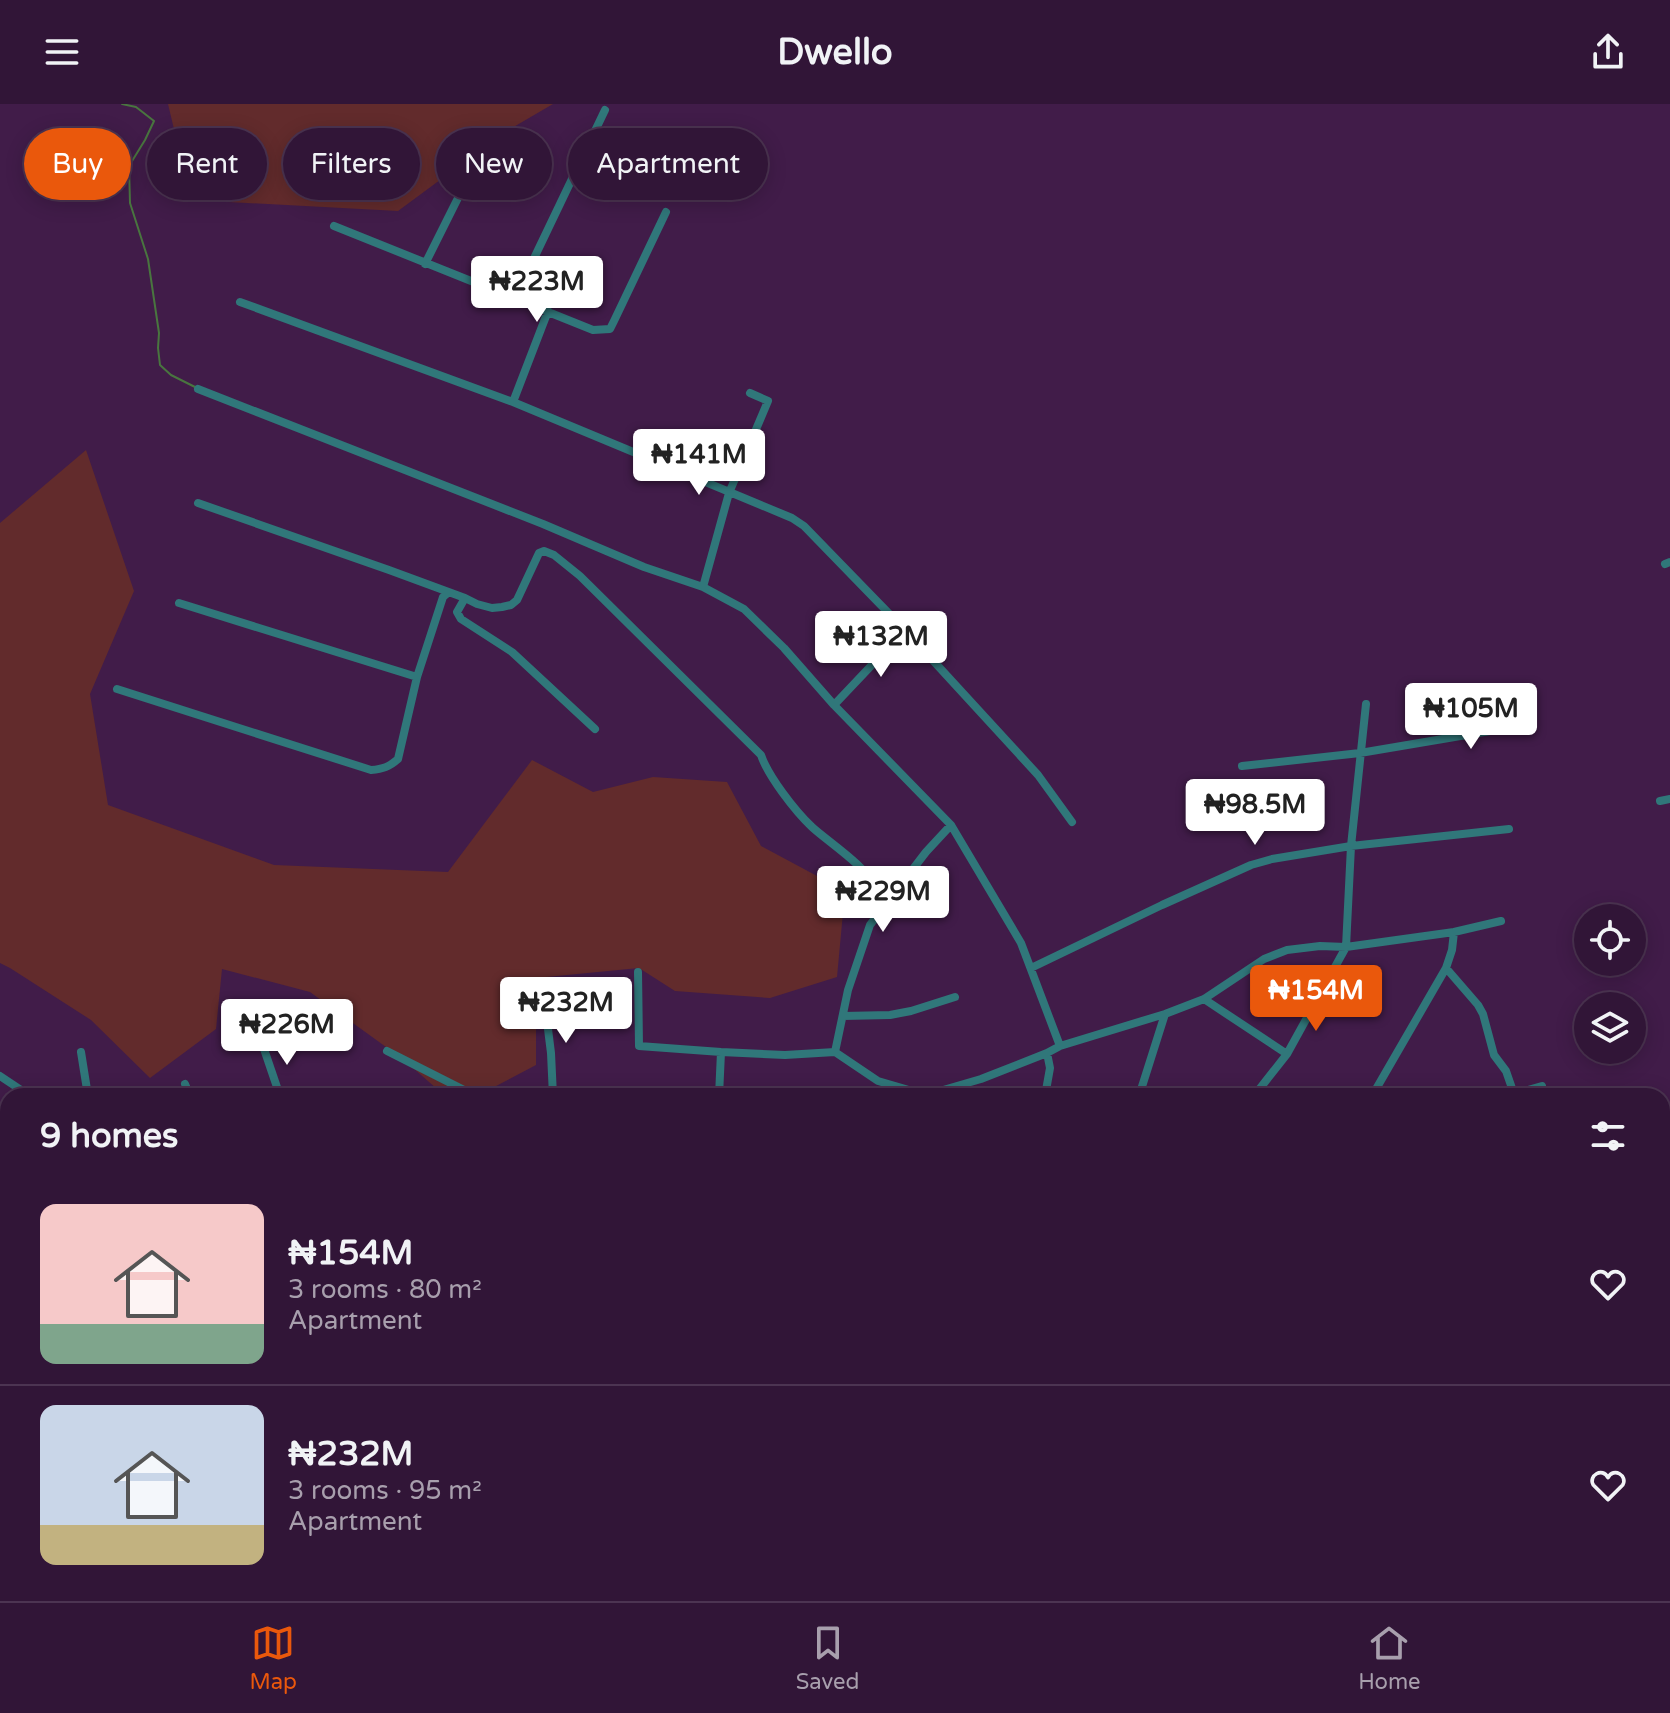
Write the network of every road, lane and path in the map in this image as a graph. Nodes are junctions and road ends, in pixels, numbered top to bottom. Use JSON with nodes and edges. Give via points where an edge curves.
{"nodes":[{"id":1,"x":605,"y":110,"type":"dead end"},
{"id":2,"x":457,"y":200,"type":"edge"},
{"id":3,"x":666,"y":212,"type":"dead end"},
{"id":4,"x":334,"y":226,"type":"dead end"},
{"id":5,"x":425,"y":264,"type":"junction"},
{"id":6,"x":515,"y":298,"type":"junction"},
{"id":7,"x":240,"y":302,"type":"dead end"},
{"id":8,"x":548,"y":311,"type":"junction"},
{"id":9,"x":198,"y":389,"type":"dead end"},
{"id":10,"x":750,"y":393,"type":"dead end"},
{"id":11,"x":513,"y":402,"type":"junction"},
{"id":12,"x":729,"y":493,"type":"junction"},
{"id":13,"x":198,"y":503,"type":"dead end"},
{"id":14,"x":703,"y":587,"type":"junction"},
{"id":15,"x":448,"y":593,"type":"junction"},
{"id":16,"x":465,"y":598,"type":"junction"},
{"id":17,"x":179,"y":603,"type":"dead end"},
{"id":18,"x":905,"y":630,"type":"junction"},
{"id":19,"x":417,"y":677,"type":"junction"},
{"id":20,"x":117,"y":689,"type":"dead end"},
{"id":21,"x":1366,"y":704,"type":"dead end"},
{"id":22,"x":834,"y":705,"type":"junction"},
{"id":23,"x":595,"y":729,"type":"dead end"},
{"id":24,"x":1490,"y":731,"type":"dead end"},
{"id":25,"x":1360,"y":753,"type":"junction"},
{"id":26,"x":1242,"y":766,"type":"dead end"},
{"id":27,"x":1072,"y":822,"type":"dead end"},
{"id":28,"x":951,"y":825,"type":"junction"},
{"id":29,"x":1509,"y":829,"type":"dead end"},
{"id":30,"x":1351,"y":846,"type":"junction"},
{"id":31,"x":879,"y":913,"type":"junction"},
{"id":32,"x":1501,"y":921,"type":"dead end"},
{"id":33,"x":1454,"y":932,"type":"junction"},
{"id":34,"x":1346,"y":947,"type":"junction"},
{"id":35,"x":1031,"y":968,"type":"junction"},
{"id":36,"x":1446,"y":968,"type":"junction"},
{"id":37,"x":638,"y":972,"type":"dead end"},
{"id":38,"x":544,"y":997,"type":"dead end"},
{"id":39,"x":955,"y":997,"type":"dead end"},
{"id":40,"x":1204,"y":999,"type":"junction"},
{"id":41,"x":1165,"y":1014,"type":"junction"},
{"id":42,"x":843,"y":1016,"type":"junction"},
{"id":43,"x":1060,"y":1046,"type":"junction"},
{"id":44,"x":264,"y":1049,"type":"dead end"},
{"id":45,"x":387,"y":1051,"type":"dead end"},
{"id":46,"x":81,"y":1052,"type":"dead end"},
{"id":47,"x":721,"y":1052,"type":"junction"},
{"id":48,"x":835,"y":1052,"type":"junction"},
{"id":49,"x":1047,"y":1053,"type":"junction"},
{"id":50,"x":1287,"y":1054,"type":"junction"},
{"id":51,"x":0,"y":1076,"type":"edge"},
{"id":52,"x":185,"y":1084,"type":"dead end"},
{"id":53,"x":1542,"y":1086,"type":"dead end"},
{"id":54,"x":18,"y":1088,"type":"edge"},
{"id":55,"x":87,"y":1088,"type":"edge"},
{"id":56,"x":187,"y":1088,"type":"edge"},
{"id":57,"x":277,"y":1088,"type":"edge"},
{"id":58,"x":460,"y":1088,"type":"edge"},
{"id":59,"x":553,"y":1088,"type":"edge"},
{"id":60,"x":719,"y":1088,"type":"edge"},
{"id":61,"x":902,"y":1088,"type":"edge"},
{"id":62,"x":950,"y":1088,"type":"edge"},
{"id":63,"x":1046,"y":1088,"type":"edge"},
{"id":64,"x":1142,"y":1088,"type":"edge"},
{"id":65,"x":1260,"y":1088,"type":"edge"},
{"id":66,"x":1377,"y":1088,"type":"edge"},
{"id":67,"x":1510,"y":1088,"type":"edge"},
{"id":68,"x":1535,"y":1088,"type":"edge"}],
"edges":[{"from":1,"to":6,"type":"street"},
{"from":2,"to":5,"type":"street"},
{"from":3,"to":8,"type":"street","via":[[610,329],[593,330]]},
{"from":4,"to":5,"type":"street"},
{"from":5,"to":6,"type":"street"},
{"from":6,"to":8,"type":"street"},
{"from":7,"to":11,"type":"street"},
{"from":8,"to":11,"type":"street"},
{"from":9,"to":14,"type":"street"},
{"from":10,"to":12,"type":"street","via":[[768,401]]},
{"from":11,"to":12,"type":"street"},
{"from":12,"to":14,"type":"street"},
{"from":12,"to":18,"type":"street","via":[[804,526]]},
{"from":13,"to":15,"type":"street"},
{"from":14,"to":22,"type":"street","via":[[744,609]]},
{"from":15,"to":16,"type":"street"},
{"from":15,"to":19,"type":"street"},
{"from":16,"to":23,"type":"street","via":[[457,612],[461,619],[512,652]]},
{"from":16,"to":31,"type":"street","via":[[492,608],[511,605],[539,553],[565,563],[761,755],[772,778],[811,826],[875,886]]},
{"from":17,"to":19,"type":"street"},
{"from":18,"to":22,"type":"street"},
{"from":18,"to":27,"type":"street","via":[[1038,775]]},
{"from":19,"to":20,"type":"street","via":[[398,759],[371,770]]},
{"from":21,"to":25,"type":"street"},
{"from":22,"to":28,"type":"street"},
{"from":24,"to":25,"type":"street"},
{"from":25,"to":26,"type":"street"},
{"from":25,"to":30,"type":"street"},
{"from":28,"to":31,"type":"street"},
{"from":28,"to":35,"type":"street"},
{"from":29,"to":30,"type":"street"},
{"from":30,"to":34,"type":"street"},
{"from":30,"to":35,"type":"street","via":[[1251,865]]},
{"from":31,"to":42,"type":"street","via":[[858,955]]},
{"from":32,"to":33,"type":"street"},
{"from":33,"to":34,"type":"street"},
{"from":33,"to":36,"type":"street"},
{"from":34,"to":40,"type":"street","via":[[1287,950]]},
{"from":34,"to":50,"type":"street"},
{"from":35,"to":43,"type":"street"},
{"from":36,"to":66,"type":"street"},
{"from":36,"to":67,"type":"street","via":[[1483,1014]]},
{"from":37,"to":47,"type":"street","via":[[639,1046]]},
{"from":38,"to":59,"type":"street"},
{"from":39,"to":42,"type":"street","via":[[890,1015]]},
{"from":40,"to":41,"type":"street"},
{"from":40,"to":50,"type":"street"},
{"from":41,"to":43,"type":"street"},
{"from":41,"to":64,"type":"street"},
{"from":42,"to":48,"type":"street"},
{"from":43,"to":49,"type":"street"},
{"from":44,"to":57,"type":"street"},
{"from":45,"to":58,"type":"street"},
{"from":46,"to":55,"type":"street"},
{"from":47,"to":48,"type":"street"},
{"from":47,"to":60,"type":"street"},
{"from":48,"to":61,"type":"street","via":[[878,1081]]},
{"from":49,"to":62,"type":"street"},
{"from":49,"to":63,"type":"street"},
{"from":50,"to":65,"type":"street"},
{"from":51,"to":54,"type":"street"},
{"from":52,"to":56,"type":"street"},
{"from":53,"to":68,"type":"street"}]}
